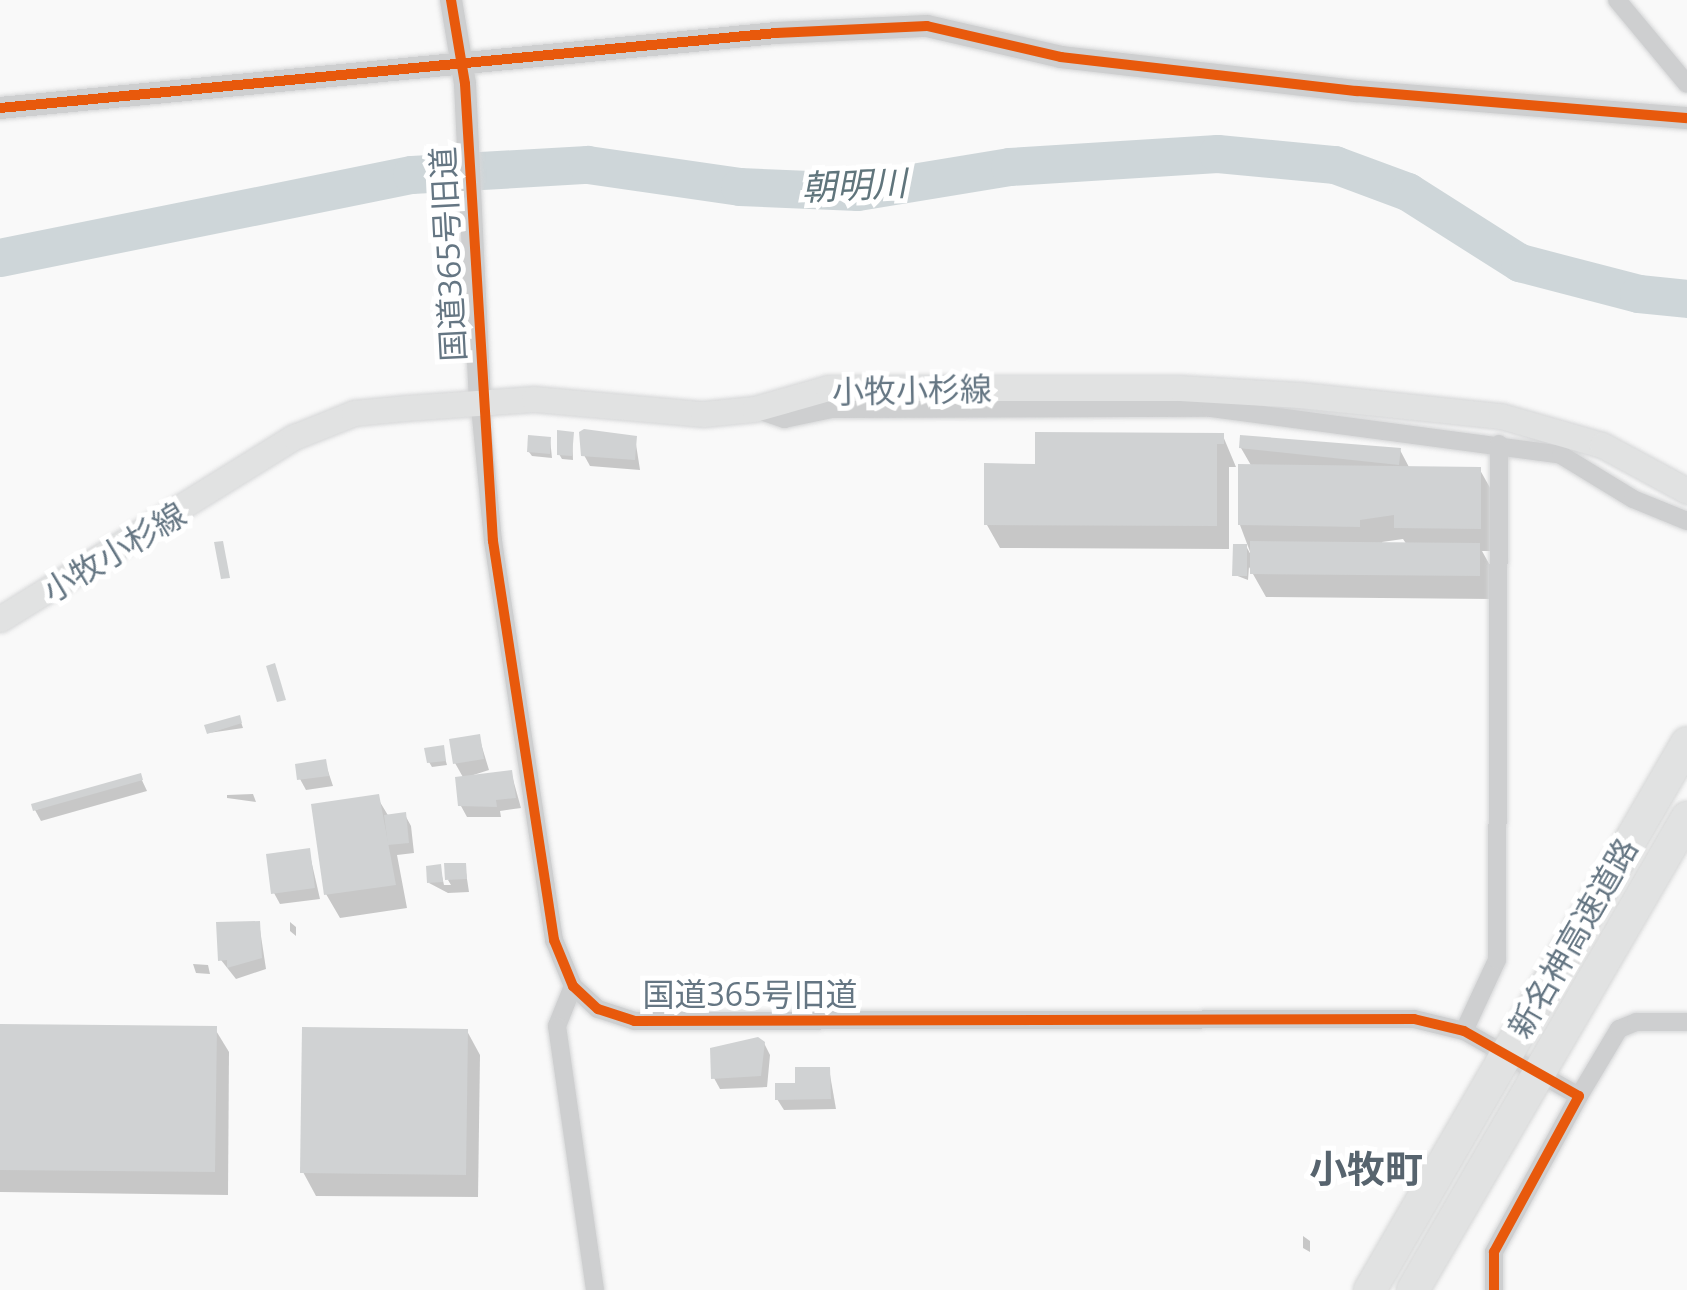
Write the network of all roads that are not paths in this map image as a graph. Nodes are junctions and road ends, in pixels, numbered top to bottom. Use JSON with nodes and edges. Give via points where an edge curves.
{"nodes":[{"id":1,"x":450,"y":0,"type":"edge"},
{"id":2,"x":1616,"y":0,"type":"edge"},
{"id":3,"x":464,"y":74,"type":"junction"},
{"id":4,"x":1687,"y":84,"type":"edge"},
{"id":5,"x":0,"y":108,"type":"edge"},
{"id":6,"x":1687,"y":118,"type":"edge"},
{"id":7,"x":480,"y":398,"type":"junction"},
{"id":8,"x":754,"y":409,"type":"junction"},
{"id":9,"x":1498,"y":444,"type":"junction"},
{"id":10,"x":1687,"y":491,"type":"edge"},
{"id":11,"x":1687,"y":521,"type":"edge"},
{"id":12,"x":0,"y":619,"type":"edge"},
{"id":13,"x":1687,"y":742,"type":"edge"},
{"id":14,"x":1687,"y":818,"type":"edge"},
{"id":15,"x":573,"y":986,"type":"junction"},
{"id":16,"x":1687,"y":1022,"type":"edge"},
{"id":17,"x":1464,"y":1030,"type":"junction"},
{"id":18,"x":1580,"y":1096,"type":"junction"},
{"id":19,"x":595,"y":1290,"type":"edge"},
{"id":20,"x":1370,"y":1290,"type":"edge"},
{"id":21,"x":1413,"y":1290,"type":"edge"},
{"id":22,"x":1494,"y":1290,"type":"edge"}],
"edges":[{"from":1,"to":3,"type":"street","name":"国道365号旧道"},
{"from":2,"to":4,"type":"street"},
{"from":3,"to":5,"type":"street"},
{"from":3,"to":6,"type":"street","via":[[776,33],[927,26],[1060,57]]},
{"from":3,"to":7,"type":"street","name":"国道365号旧道"},
{"from":7,"to":8,"type":"main road","name":"小牧小杉線","via":[[703,414]]},
{"from":7,"to":12,"type":"main road","name":"小牧小杉線","via":[[324,422]]},
{"from":7,"to":15,"type":"street","name":"国道365号旧道","via":[[493,541],[554,940]]},
{"from":8,"to":9,"type":"street","via":[[784,419],[832,409],[948,406],[1211,408]]},
{"from":8,"to":10,"type":"main road","name":"小牧小杉線","via":[[828,388],[1180,388],[1300,395],[1501,416],[1602,445]]},
{"from":9,"to":11,"type":"street","via":[[1561,455],[1632,499]]},
{"from":9,"to":17,"type":"street","via":[[1497,960]]},
{"from":13,"to":20,"type":"highway","name":"新名神高速道路","bridge":true},
{"from":14,"to":21,"type":"highway","name":"新名神高速道路","bridge":true},
{"from":15,"to":17,"type":"street","name":"国道365号旧道","via":[[598,1009],[634,1020],[1414,1020]]},
{"from":15,"to":19,"type":"street","via":[[557,1026]]},
{"from":16,"to":18,"type":"street","via":[[1636,1022],[1618,1029]]},
{"from":17,"to":18,"type":"street","name":"国道365号旧道"},
{"from":18,"to":22,"type":"street","via":[[1494,1252]]}]}
